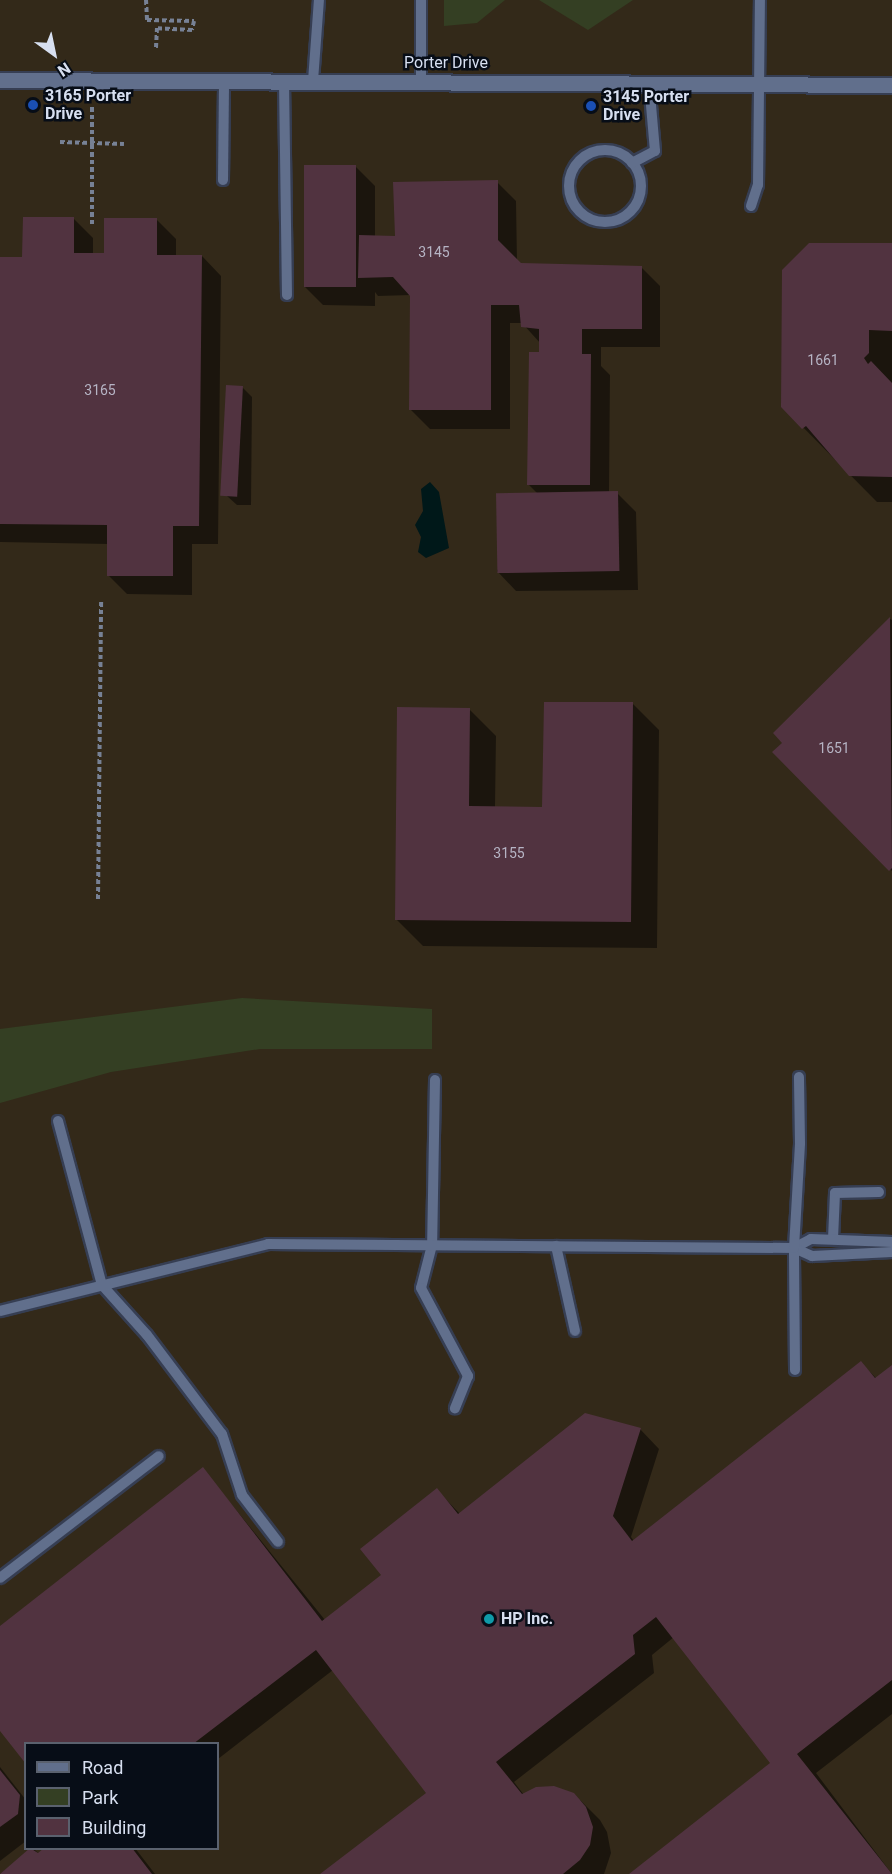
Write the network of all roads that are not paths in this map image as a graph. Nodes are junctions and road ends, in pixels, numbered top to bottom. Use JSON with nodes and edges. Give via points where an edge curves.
{"nodes":[{"id":1,"x":319,"y":0,"type":"edge"},
{"id":2,"x":422,"y":0,"type":"edge"},
{"id":3,"x":760,"y":0,"type":"edge"},
{"id":4,"x":0,"y":80,"type":"edge"},
{"id":5,"x":224,"y":80,"type":"junction"},
{"id":6,"x":284,"y":81,"type":"junction"},
{"id":7,"x":313,"y":81,"type":"junction"},
{"id":8,"x":422,"y":81,"type":"junction"},
{"id":9,"x":649,"y":83,"type":"junction"},
{"id":10,"x":759,"y":84,"type":"junction"},
{"id":11,"x":892,"y":85,"type":"edge"},
{"id":12,"x":632,"y":163,"type":"junction"},
{"id":13,"x":223,"y":180,"type":"dead end"},
{"id":14,"x":751,"y":206,"type":"dead end"},
{"id":15,"x":287,"y":295,"type":"dead end"},
{"id":16,"x":800,"y":1077,"type":"dead end"},
{"id":17,"x":435,"y":1080,"type":"dead end"},
{"id":18,"x":58,"y":1121,"type":"dead end"},
{"id":19,"x":879,"y":1192,"type":"dead end"},
{"id":20,"x":833,"y":1239,"type":"junction"},
{"id":21,"x":892,"y":1242,"type":"edge"},
{"id":22,"x":432,"y":1245,"type":"junction"},
{"id":23,"x":556,"y":1246,"type":"junction"},
{"id":24,"x":794,"y":1248,"type":"junction"},
{"id":25,"x":892,"y":1252,"type":"edge"},
{"id":26,"x":102,"y":1285,"type":"junction"},
{"id":27,"x":0,"y":1311,"type":"edge"},
{"id":28,"x":575,"y":1331,"type":"dead end"},
{"id":29,"x":795,"y":1370,"type":"dead end"},
{"id":30,"x":455,"y":1408,"type":"dead end"},
{"id":31,"x":159,"y":1456,"type":"dead end"},
{"id":32,"x":278,"y":1542,"type":"dead end"},
{"id":33,"x":0,"y":1578,"type":"edge"}],
"edges":[{"from":1,"to":7,"type":"lane"},
{"from":2,"to":8,"type":"lane"},
{"from":3,"to":10,"type":"lane"},
{"from":4,"to":5,"type":"street","name":"Porter Drive"},
{"from":5,"to":6,"type":"street","name":"Porter Drive"},
{"from":5,"to":13,"type":"lane"},
{"from":6,"to":7,"type":"street","name":"Porter Drive"},
{"from":6,"to":15,"type":"lane"},
{"from":7,"to":8,"type":"street","name":"Porter Drive"},
{"from":8,"to":9,"type":"street","name":"Porter Drive"},
{"from":9,"to":10,"type":"street","name":"Porter Drive"},
{"from":9,"to":12,"type":"lane","via":[[655,151]]},
{"from":10,"to":11,"type":"street","name":"Porter Drive"},
{"from":10,"to":14,"type":"lane","via":[[758,185]]},
{"from":12,"to":12,"type":"lane","via":[[611,151],[588,155],[578,162],[569,183],[575,206],[583,215],[600,222],[627,214],[640,189]]},
{"from":16,"to":24,"type":"lane"},
{"from":17,"to":22,"type":"lane"},
{"from":18,"to":26,"type":"lane"},
{"from":19,"to":20,"type":"lane","via":[[835,1193]]},
{"from":20,"to":21,"type":"lane"},
{"from":20,"to":24,"type":"lane","via":[[811,1239]]},
{"from":22,"to":23,"type":"lane"},
{"from":22,"to":26,"type":"lane","via":[[268,1244]]},
{"from":22,"to":30,"type":"lane","via":[[421,1287],[468,1376]]},
{"from":23,"to":24,"type":"lane"},
{"from":23,"to":28,"type":"lane"},
{"from":24,"to":25,"type":"lane","via":[[812,1256]]},
{"from":24,"to":29,"type":"lane"},
{"from":26,"to":27,"type":"lane"},
{"from":26,"to":32,"type":"lane","via":[[147,1335],[222,1434],[242,1495]]},
{"from":31,"to":33,"type":"lane"}]}
